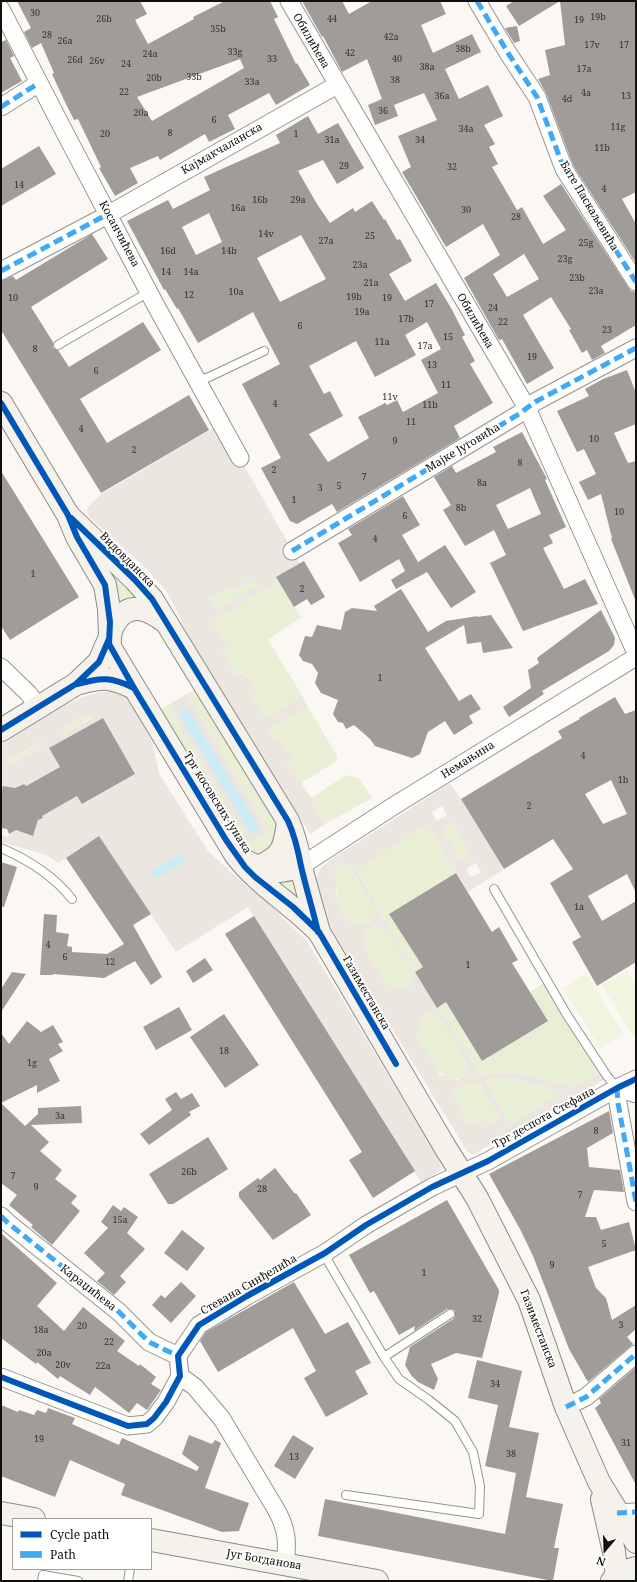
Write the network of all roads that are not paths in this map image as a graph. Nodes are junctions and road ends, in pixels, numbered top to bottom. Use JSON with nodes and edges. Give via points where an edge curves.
{"nodes":[{"id":1,"x":288,"y":1,"type":"edge"},
{"id":2,"x":483,"y":3,"type":"edge"},
{"id":3,"x":1,"y":9,"type":"edge"},
{"id":4,"x":39,"y":83,"type":"junction"},
{"id":5,"x":336,"y":85,"type":"junction"},
{"id":6,"x":1,"y":107,"type":"edge"},
{"id":7,"x":108,"y":214,"type":"junction"},
{"id":8,"x":1,"y":271,"type":"edge"},
{"id":9,"x":636,"y":282,"type":"edge"},
{"id":10,"x":150,"y":294,"type":"junction"},
{"id":11,"x":58,"y":345,"type":"dead end"},
{"id":12,"x":636,"y":348,"type":"edge"},
{"id":13,"x":264,"y":351,"type":"dead end"},
{"id":14,"x":197,"y":381,"type":"junction"},
{"id":15,"x":1,"y":403,"type":"edge"},
{"id":16,"x":527,"y":408,"type":"junction"},
{"id":17,"x":240,"y":458,"type":"dead end"},
{"id":18,"x":68,"y":515,"type":"junction"},
{"id":19,"x":292,"y":551,"type":"dead end"},
{"id":20,"x":167,"y":623,"type":"junction"},
{"id":21,"x":110,"y":636,"type":"junction"},
{"id":22,"x":636,"y":654,"type":"edge"},
{"id":23,"x":636,"y":658,"type":"edge"},
{"id":24,"x":1,"y":667,"type":"edge"},
{"id":25,"x":76,"y":684,"type":"junction"},
{"id":26,"x":134,"y":688,"type":"junction"},
{"id":27,"x":39,"y":707,"type":"junction"},
{"id":28,"x":1,"y":730,"type":"edge"},
{"id":29,"x":288,"y":822,"type":"junction"},
{"id":30,"x":1,"y":848,"type":"edge"},
{"id":31,"x":235,"y":854,"type":"junction"},
{"id":32,"x":301,"y":866,"type":"junction"},
{"id":33,"x":257,"y":867,"type":"junction"},
{"id":34,"x":494,"y":889,"type":"dead end"},
{"id":35,"x":72,"y":899,"type":"dead end"},
{"id":36,"x":319,"y":932,"type":"junction"},
{"id":37,"x":636,"y":1079,"type":"edge"},
{"id":38,"x":617,"y":1088,"type":"junction"},
{"id":39,"x":636,"y":1094,"type":"edge"},
{"id":40,"x":461,"y":1173,"type":"junction"},
{"id":41,"x":636,"y":1202,"type":"edge"},
{"id":42,"x":1,"y":1216,"type":"edge"},
{"id":43,"x":325,"y":1253,"type":"junction"},
{"id":44,"x":450,"y":1314,"type":"dead end"},
{"id":45,"x":636,"y":1354,"type":"edge"},
{"id":46,"x":178,"y":1356,"type":"junction"},
{"id":47,"x":384,"y":1357,"type":"junction"},
{"id":48,"x":180,"y":1376,"type":"junction"},
{"id":49,"x":1,"y":1377,"type":"edge"},
{"id":50,"x":566,"y":1408,"type":"junction"},
{"id":51,"x":599,"y":1482,"type":"junction"},
{"id":52,"x":346,"y":1495,"type":"dead end"},
{"id":53,"x":627,"y":1512,"type":"edge"},
{"id":54,"x":1,"y":1513,"type":"edge"},
{"id":55,"x":28,"y":1518,"type":"edge"},
{"id":56,"x":152,"y":1540,"type":"edge"},
{"id":57,"x":636,"y":1542,"type":"edge"},
{"id":58,"x":285,"y":1564,"type":"junction"},
{"id":59,"x":130,"y":1570,"type":"edge"},
{"id":60,"x":622,"y":1575,"type":"edge"},
{"id":61,"x":42,"y":1581,"type":"edge"},
{"id":62,"x":78,"y":1581,"type":"edge"},
{"id":63,"x":128,"y":1581,"type":"edge"},
{"id":64,"x":377,"y":1581,"type":"edge"}],
"edges":[{"from":1,"to":5,"type":"street","name":"Обилићева"},
{"from":2,"to":9,"type":"street","name":"Бате Паскаљевића","via":[[508,53],[537,97],[564,169]]},
{"from":3,"to":4,"type":"street","name":"Косанчићева"},
{"from":4,"to":6,"type":"street"},
{"from":4,"to":7,"type":"street","name":"Косанчићева"},
{"from":5,"to":7,"type":"street","name":"Кајмакчаланска"},
{"from":5,"to":16,"type":"street","name":"Обилићева"},
{"from":7,"to":8,"type":"street","name":"Кајмакчаланска"},
{"from":7,"to":10,"type":"street","name":"Косанчићева"},
{"from":10,"to":11,"type":"lane","via":[[142,296]]},
{"from":10,"to":14,"type":"street","name":"Косанчићева"},
{"from":12,"to":16,"type":"street","name":"Мајке Југовића"},
{"from":13,"to":14,"type":"lane"},
{"from":14,"to":17,"type":"street","name":"Косанчићева"},
{"from":15,"to":18,"type":"main road","name":"Видовданска"},
{"from":16,"to":19,"type":"street","name":"Мајке Југовића"},
{"from":16,"to":22,"type":"street","name":"Обилићева"},
{"from":18,"to":20,"type":"main road","name":"Видовданска","via":[[145,590]]},
{"from":18,"to":21,"type":"main road","name":"Видовданска","via":[[77,537],[105,585]]},
{"from":20,"to":21,"type":"main road","via":[[137,608],[120,616]]},
{"from":20,"to":29,"type":"main road"},
{"from":21,"to":25,"type":"main road","via":[[99,662]]},
{"from":21,"to":26,"type":"main road","name":"Трг косовских јунака","via":[[111,649]]},
{"from":23,"to":32,"type":"street","name":"Немањина","via":[[395,805]]},
{"from":24,"to":27,"type":"street"},
{"from":25,"to":26,"type":"main road","via":[[108,678]]},
{"from":25,"to":27,"type":"main road"},
{"from":26,"to":31,"type":"main road","name":"Трг косовских јунака"},
{"from":27,"to":28,"type":"main road"},
{"from":29,"to":32,"type":"main road","via":[[294,834]]},
{"from":29,"to":33,"type":"main road","via":[[283,849],[273,860]]},
{"from":30,"to":35,"type":"lane","via":[[48,874]]},
{"from":31,"to":33,"type":"main road"},
{"from":31,"to":36,"type":"main road","name":"Трг косовских јунака","via":[[255,877],[293,907]]},
{"from":32,"to":33,"type":"main road","via":[[276,872]]},
{"from":32,"to":36,"type":"main road"},
{"from":34,"to":38,"type":"lane","via":[[567,1015]]},
{"from":36,"to":40,"type":"main road","name":"Газиместанска"},
{"from":37,"to":38,"type":"street","name":"Трг деспота Стефана"},
{"from":38,"to":39,"type":"street"},
{"from":38,"to":40,"type":"street","name":"Трг деспота Стефана","via":[[488,1161]]},
{"from":38,"to":41,"type":"street"},
{"from":40,"to":43,"type":"street","name":"Стевана Синђелића","via":[[366,1225]]},
{"from":40,"to":50,"type":"main road","name":"Газиместанска","via":[[477,1198],[529,1300]]},
{"from":42,"to":46,"type":"street","name":"Караџићева","via":[[119,1312],[149,1342]]},
{"from":43,"to":46,"type":"street","name":"Стевана Синђелића","via":[[199,1325]]},
{"from":43,"to":47,"type":"lane"},
{"from":44,"to":47,"type":"lane"},
{"from":45,"to":50,"type":"street","via":[[586,1397]]},
{"from":46,"to":48,"type":"street"},
{"from":47,"to":52,"type":"lane","via":[[400,1379],[455,1421],[473,1452],[480,1486],[479,1514]]},
{"from":48,"to":49,"type":"street","via":[[154,1418],[147,1424],[135,1426],[128,1426]]},
{"from":48,"to":58,"type":"street","via":[[195,1387],[222,1420],[277,1511],[283,1523],[288,1547]]},
{"from":50,"to":51,"type":"main road","name":"Газиместанска"},
{"from":51,"to":53,"type":"main road","name":"Газиместанска"},
{"from":51,"to":60,"type":"main road","name":"Газиместанска","via":[[614,1552]]},
{"from":53,"to":57,"type":"main road","name":"Газиместанска"},
{"from":54,"to":55,"type":"main road"},
{"from":56,"to":58,"type":"main road","name":"Југ Богданова"},
{"from":58,"to":64,"type":"main road","name":"Југ Богданова"},
{"from":59,"to":63,"type":"lane"},
{"from":61,"to":62,"type":"lane","via":[[43,1575]]}]}
